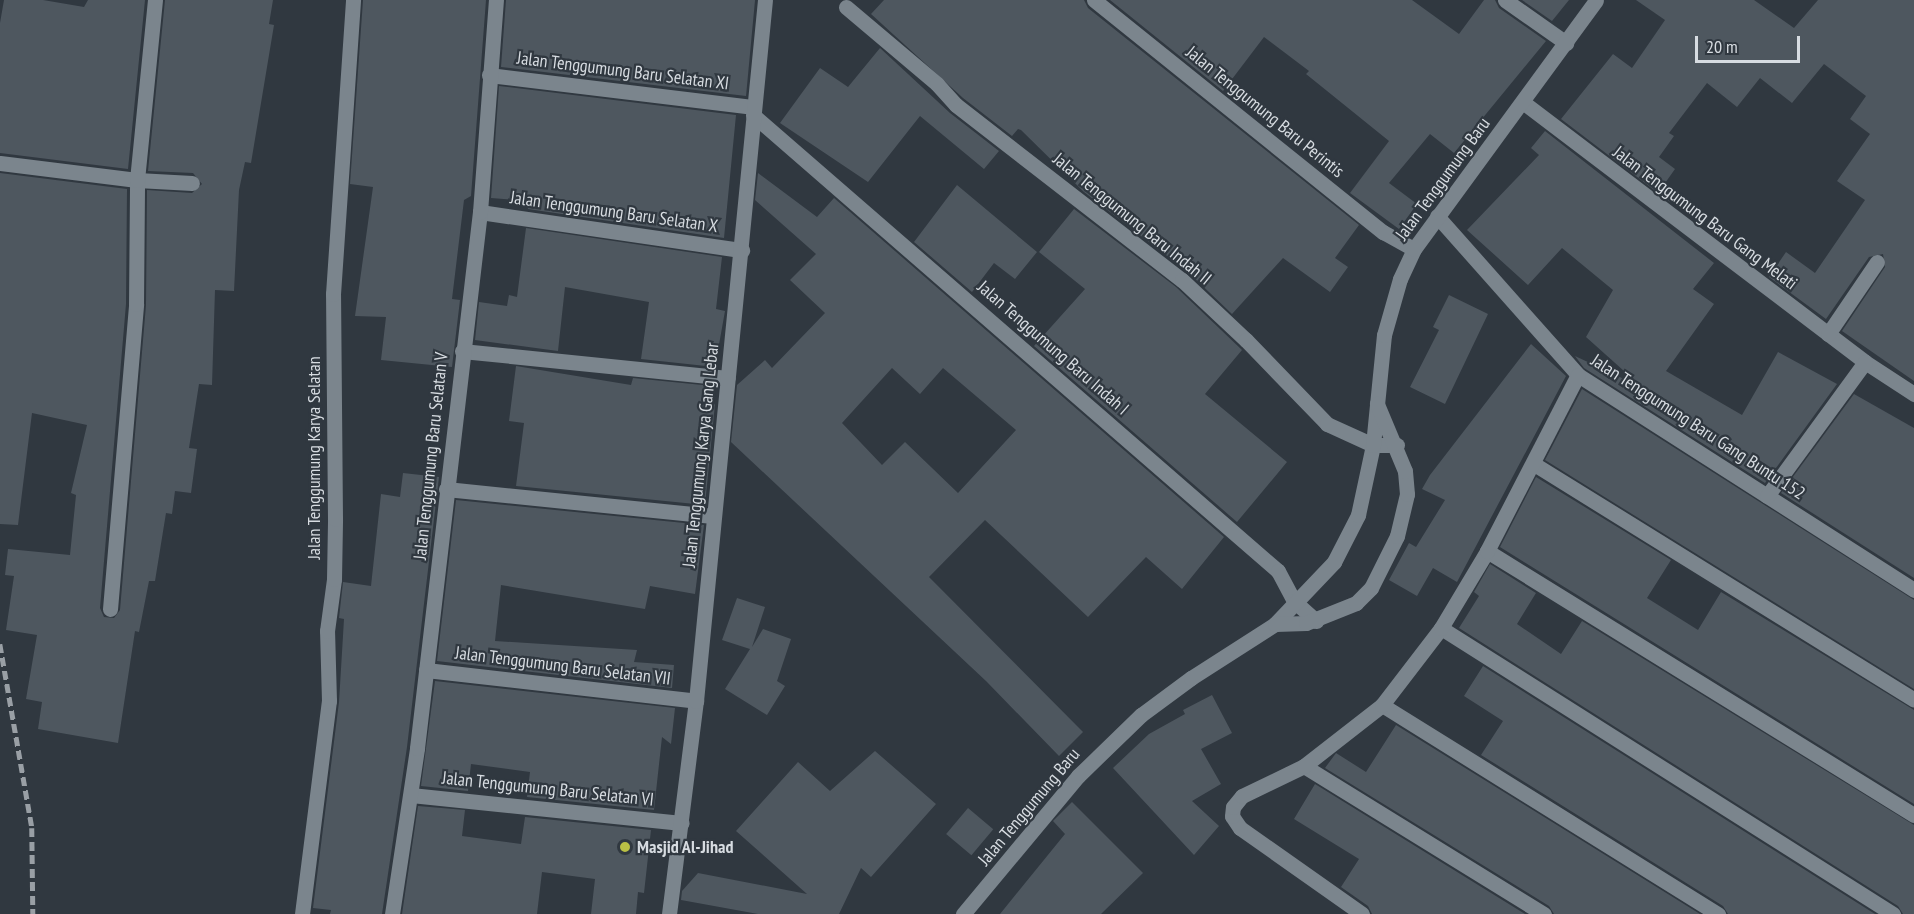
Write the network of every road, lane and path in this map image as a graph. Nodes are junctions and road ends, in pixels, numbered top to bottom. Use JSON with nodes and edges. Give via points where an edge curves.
{"nodes":[{"id":1,"x":155,"y":0,"type":"edge"},
{"id":2,"x":353,"y":0,"type":"edge"},
{"id":3,"x":496,"y":0,"type":"edge"},
{"id":4,"x":765,"y":0,"type":"edge"},
{"id":5,"x":1094,"y":0,"type":"edge"},
{"id":6,"x":1505,"y":0,"type":"edge"},
{"id":7,"x":1596,"y":0,"type":"edge"},
{"id":8,"x":846,"y":7,"type":"dead end"},
{"id":9,"x":1566,"y":43,"type":"junction"},
{"id":10,"x":489,"y":75,"type":"junction"},
{"id":11,"x":753,"y":111,"type":"junction"},
{"id":12,"x":1533,"y":112,"type":"junction"},
{"id":13,"x":0,"y":163,"type":"edge"},
{"id":14,"x":137,"y":180,"type":"junction"},
{"id":15,"x":192,"y":183,"type":"dead end"},
{"id":16,"x":480,"y":212,"type":"junction"},
{"id":17,"x":1437,"y":216,"type":"junction"},
{"id":18,"x":1414,"y":249,"type":"junction"},
{"id":19,"x":742,"y":250,"type":"junction"},
{"id":20,"x":1877,"y":262,"type":"dead end"},
{"id":21,"x":1828,"y":334,"type":"junction"},
{"id":22,"x":462,"y":351,"type":"junction"},
{"id":23,"x":1865,"y":362,"type":"junction"},
{"id":24,"x":1578,"y":375,"type":"junction"},
{"id":25,"x":728,"y":378,"type":"junction"},
{"id":26,"x":1914,"y":394,"type":"edge"},
{"id":27,"x":1377,"y":404,"type":"junction"},
{"id":28,"x":1397,"y":445,"type":"junction"},
{"id":29,"x":1373,"y":446,"type":"junction"},
{"id":30,"x":1534,"y":464,"type":"junction"},
{"id":31,"x":446,"y":489,"type":"junction"},
{"id":32,"x":1767,"y":496,"type":"junction"},
{"id":33,"x":714,"y":516,"type":"junction"},
{"id":34,"x":1488,"y":551,"type":"junction"},
{"id":35,"x":1914,"y":590,"type":"edge"},
{"id":36,"x":1294,"y":601,"type":"junction"},
{"id":37,"x":110,"y":609,"type":"dead end"},
{"id":38,"x":1316,"y":621,"type":"junction"},
{"id":39,"x":1275,"y":624,"type":"junction"},
{"id":40,"x":1441,"y":628,"type":"junction"},
{"id":41,"x":426,"y":670,"type":"junction"},
{"id":42,"x":1914,"y":700,"type":"edge"},
{"id":43,"x":696,"y":701,"type":"junction"},
{"id":44,"x":1382,"y":705,"type":"junction"},
{"id":45,"x":1304,"y":766,"type":"junction"},
{"id":46,"x":411,"y":795,"type":"junction"},
{"id":47,"x":1914,"y":815,"type":"edge"},
{"id":48,"x":682,"y":823,"type":"junction"},
{"id":49,"x":302,"y":914,"type":"edge"},
{"id":50,"x":392,"y":914,"type":"edge"},
{"id":51,"x":669,"y":914,"type":"edge"},
{"id":52,"x":963,"y":914,"type":"edge"},
{"id":53,"x":1362,"y":914,"type":"edge"},
{"id":54,"x":1544,"y":914,"type":"edge"},
{"id":55,"x":1718,"y":914,"type":"edge"},
{"id":56,"x":1893,"y":914,"type":"edge"}],
"edges":[{"from":1,"to":14,"type":"street"},
{"from":2,"to":49,"type":"street","name":"Jalan Tenggumung Karya Selatan","via":[[333,294],[335,508],[334,579],[327,631],[329,701]]},
{"from":3,"to":10,"type":"street","name":"Jalan Tenggumung Baru Selatan V"},
{"from":4,"to":11,"type":"street","name":"Jalan Tenggumung Karya Gang Lebar"},
{"from":5,"to":18,"type":"street","name":"Jalan Tenggumung Baru Perintis","via":[[1383,232]]},
{"from":6,"to":9,"type":"street"},
{"from":7,"to":9,"type":"street","name":"Jalan Tenggumung Baru"},
{"from":8,"to":29,"type":"street","name":"Jalan Tenggumung Baru Indah II","via":[[937,84],[956,105],[1182,280],[1327,424]]},
{"from":9,"to":12,"type":"street","name":"Jalan Tenggumung Baru"},
{"from":10,"to":11,"type":"street","name":"Jalan Tenggumung Baru Selatan XI"},
{"from":10,"to":16,"type":"street","name":"Jalan Tenggumung Baru Selatan V"},
{"from":11,"to":19,"type":"street","name":"Jalan Tenggumung Karya Gang Lebar"},
{"from":11,"to":36,"type":"street","name":"Jalan Tenggumung Baru Indah I","via":[[1278,571]]},
{"from":12,"to":17,"type":"street","name":"Jalan Tenggumung Baru"},
{"from":12,"to":21,"type":"street","name":"Jalan Tenggumung Baru Gang Melati"},
{"from":13,"to":14,"type":"street"},
{"from":14,"to":15,"type":"street"},
{"from":14,"to":37,"type":"street","via":[[136,304]]},
{"from":16,"to":19,"type":"street","name":"Jalan Tenggumung Baru Selatan X"},
{"from":16,"to":22,"type":"street","name":"Jalan Tenggumung Baru Selatan V"},
{"from":17,"to":18,"type":"street","name":"Jalan Tenggumung Baru"},
{"from":17,"to":24,"type":"street","name":"Jalan Tenggumung Baru Gang Buntu 152"},
{"from":18,"to":27,"type":"street","name":"Jalan Tenggumung Baru","via":[[1391,304]]},
{"from":19,"to":25,"type":"street","name":"Jalan Tenggumung Karya Gang Lebar"},
{"from":20,"to":21,"type":"street"},
{"from":21,"to":23,"type":"street","name":"Jalan Tenggumung Baru Gang Melati"},
{"from":22,"to":25,"type":"street"},
{"from":22,"to":31,"type":"street","name":"Jalan Tenggumung Baru Selatan V"},
{"from":23,"to":26,"type":"street","name":"Jalan Tenggumung Baru Gang Melati"},
{"from":23,"to":32,"type":"street"},
{"from":24,"to":30,"type":"street"},
{"from":24,"to":32,"type":"street","name":"Jalan Tenggumung Baru Gang Buntu 152"},
{"from":25,"to":33,"type":"street","name":"Jalan Tenggumung Karya Gang Lebar"},
{"from":27,"to":28,"type":"street","name":"Jalan Tenggumung Baru"},
{"from":27,"to":29,"type":"street","name":"Jalan Tenggumung Baru"},
{"from":28,"to":29,"type":"street","name":"Jalan Tenggumung Baru Indah II"},
{"from":28,"to":38,"type":"street","name":"Jalan Tenggumung Baru","via":[[1407,494],[1397,536],[1371,588],[1356,603]]},
{"from":29,"to":36,"type":"street","name":"Jalan Tenggumung Baru","via":[[1358,515],[1347,538],[1334,561]]},
{"from":30,"to":34,"type":"street"},
{"from":30,"to":42,"type":"street"},
{"from":31,"to":33,"type":"street"},
{"from":31,"to":41,"type":"street","name":"Jalan Tenggumung Baru Selatan V"},
{"from":32,"to":35,"type":"street","name":"Jalan Tenggumung Baru Gang Buntu 152"},
{"from":33,"to":43,"type":"street","name":"Jalan Tenggumung Karya Gang Lebar"},
{"from":34,"to":40,"type":"street"},
{"from":34,"to":47,"type":"street"},
{"from":36,"to":38,"type":"street","name":"Jalan Tenggumung Baru Indah I"},
{"from":36,"to":39,"type":"street","name":"Jalan Tenggumung Baru"},
{"from":38,"to":39,"type":"street","name":"Jalan Tenggumung Baru"},
{"from":39,"to":52,"type":"street","name":"Jalan Tenggumung Baru","via":[[1191,678],[1141,716],[1078,776]]},
{"from":40,"to":44,"type":"street"},
{"from":40,"to":56,"type":"street"},
{"from":41,"to":43,"type":"street","name":"Jalan Tenggumung Baru Selatan VII"},
{"from":41,"to":46,"type":"street","name":"Jalan Tenggumung Baru Selatan V"},
{"from":43,"to":48,"type":"street","name":"Jalan Tenggumung Karya Gang Lebar"},
{"from":44,"to":45,"type":"street"},
{"from":44,"to":55,"type":"street"},
{"from":45,"to":53,"type":"street","via":[[1242,796],[1235,802],[1232,816],[1240,828]]},
{"from":45,"to":54,"type":"street"},
{"from":46,"to":48,"type":"street","name":"Jalan Tenggumung Baru Selatan VI"},
{"from":46,"to":50,"type":"street","name":"Jalan Tenggumung Baru Selatan V"},
{"from":48,"to":51,"type":"street","name":"Jalan Tenggumung Karya Gang Lebar"}]}
